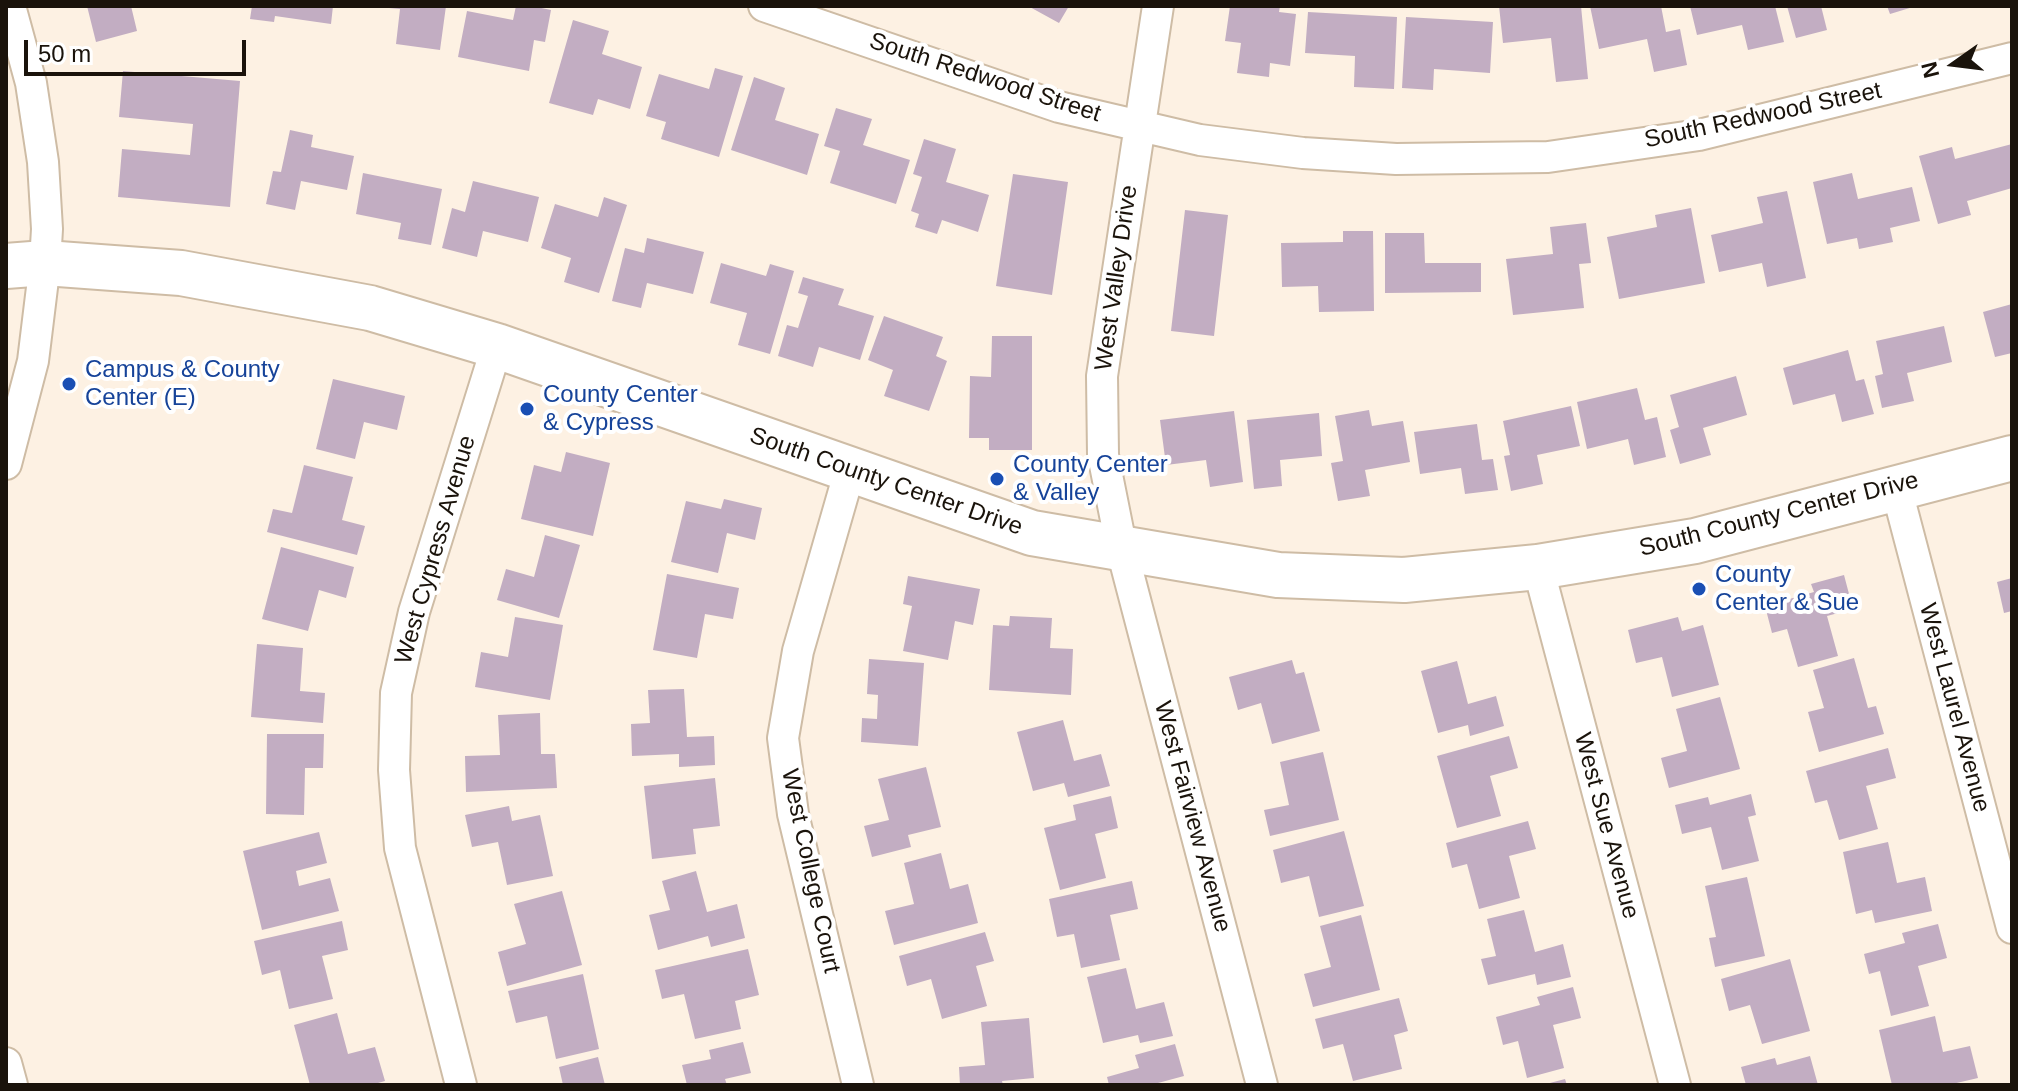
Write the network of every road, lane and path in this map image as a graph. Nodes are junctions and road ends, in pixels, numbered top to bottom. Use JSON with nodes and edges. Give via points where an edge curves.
{"nodes":[{"id":1,"x":10,"y":6,"type":"edge"},
{"id":2,"x":764,"y":6,"type":"edge"},
{"id":3,"x":1158,"y":6,"type":"edge"},
{"id":4,"x":2012,"y":58,"type":"edge"},
{"id":5,"x":1140,"y":125,"type":"junction"},
{"id":6,"x":26,"y":264,"type":"edge"},
{"id":7,"x":497,"y":346,"type":"junction"},
{"id":8,"x":2012,"y":458,"type":"edge"},
{"id":9,"x":6,"y":464,"type":"edge"},
{"id":10,"x":850,"y":470,"type":"junction"},
{"id":11,"x":1896,"y":487,"type":"junction"},
{"id":12,"x":1122,"y":550,"type":"junction"},
{"id":13,"x":1538,"y":567,"type":"junction"},
{"id":14,"x":2012,"y":928,"type":"edge"},
{"id":15,"x":6,"y":1063,"type":"edge"},
{"id":16,"x":12,"y":1085,"type":"edge"},
{"id":17,"x":461,"y":1085,"type":"edge"},
{"id":18,"x":858,"y":1085,"type":"edge"},
{"id":19,"x":1262,"y":1085,"type":"edge"},
{"id":20,"x":1675,"y":1085,"type":"edge"}],
"edges":[{"from":1,"to":6,"type":"street","via":[[31,83],[43,162],[47,229]]},
{"from":2,"to":5,"type":"street","name":"South Redwood Street","via":[[1059,107]]},
{"from":3,"to":5,"type":"street","name":"West Valley Drive"},
{"from":4,"to":5,"type":"street","name":"South Redwood Street","via":[[1699,135],[1548,157],[1396,159],[1303,153],[1200,140]]},
{"from":5,"to":12,"type":"street","name":"West Valley Drive","via":[[1102,376],[1103,455]]},
{"from":6,"to":7,"type":"street","name":"South County Center Drive","via":[[181,273],[370,308]]},
{"from":6,"to":9,"type":"street","via":[[33,361]]},
{"from":7,"to":10,"type":"street","name":"South County Center Drive"},
{"from":7,"to":17,"type":"street","name":"West Cypress Avenue","via":[[414,612],[396,693],[400,848]]},
{"from":8,"to":11,"type":"street","name":"South County Center Drive"},
{"from":10,"to":12,"type":"street","name":"South County Center Drive","via":[[1032,533]]},
{"from":10,"to":18,"type":"street","name":"West College Court","via":[[798,651],[783,738],[793,814]]},
{"from":11,"to":13,"type":"street","name":"South County Center Drive","via":[[1695,541]]},
{"from":11,"to":14,"type":"street","name":"West Laurel Avenue"},
{"from":12,"to":13,"type":"street","name":"South County Center Drive","via":[[1278,575],[1404,580]]},
{"from":12,"to":19,"type":"street","name":"West Fairview Avenue"},
{"from":13,"to":20,"type":"street","name":"West Sue Avenue"},
{"from":15,"to":16,"type":"street"}]}
